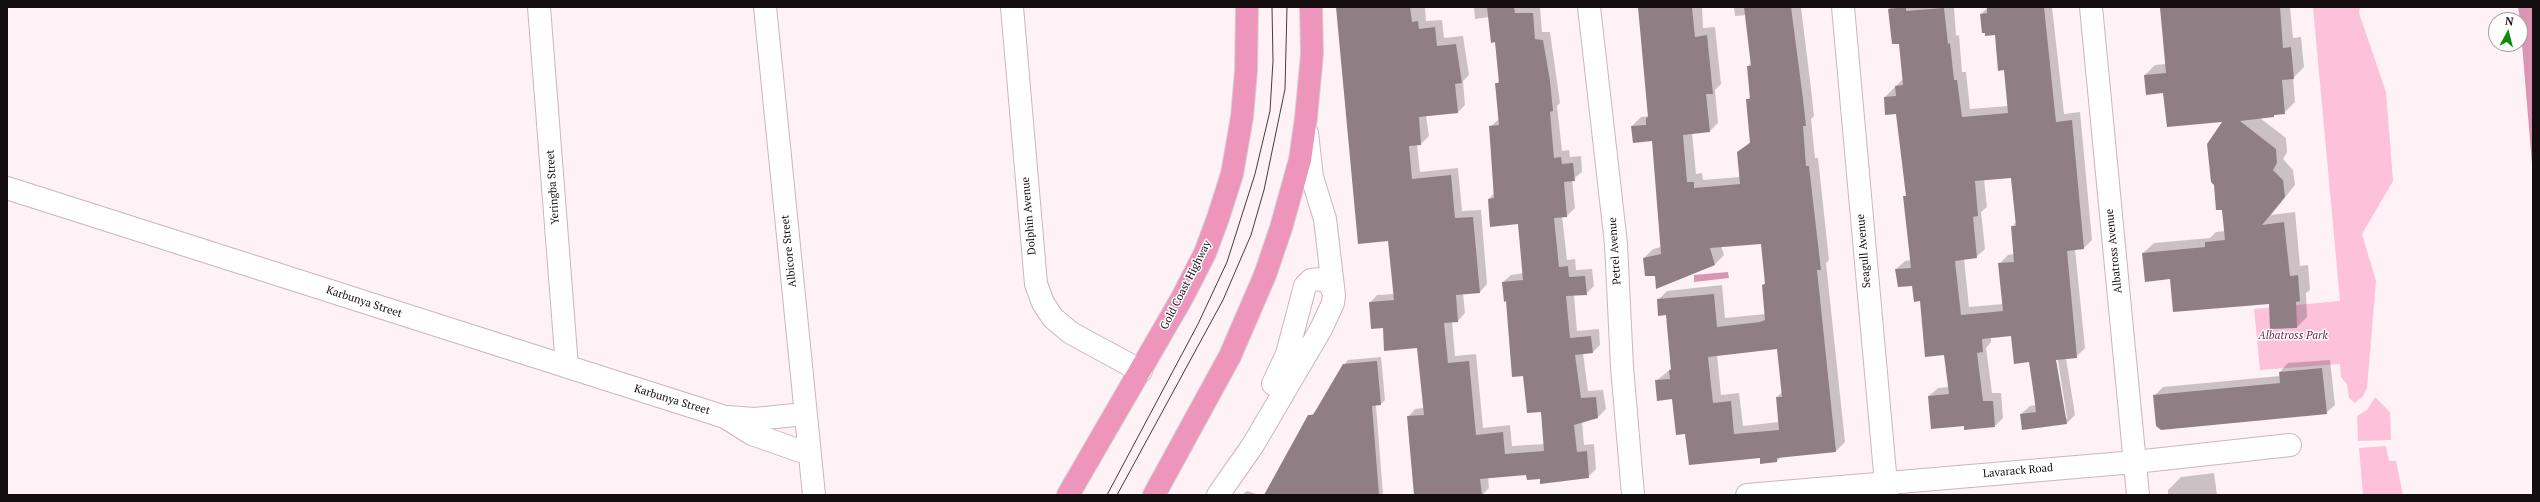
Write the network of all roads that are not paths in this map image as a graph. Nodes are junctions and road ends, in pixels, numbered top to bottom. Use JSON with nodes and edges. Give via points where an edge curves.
{"nodes":[{"id":1,"x":539,"y":7,"type":"edge"},
{"id":2,"x":765,"y":7,"type":"edge"},
{"id":3,"x":1012,"y":7,"type":"edge"},
{"id":4,"x":1247,"y":7,"type":"edge"},
{"id":5,"x":1311,"y":7,"type":"edge"},
{"id":6,"x":1589,"y":7,"type":"edge"},
{"id":7,"x":1843,"y":7,"type":"edge"},
{"id":8,"x":2091,"y":7,"type":"edge"},
{"id":9,"x":1306,"y":118,"type":"junction"},
{"id":10,"x":7,"y":188,"type":"edge"},
{"id":11,"x":32,"y":197,"type":"junction"},
{"id":12,"x":7,"y":199,"type":"edge"},
{"id":13,"x":1333,"y":291,"type":"junction"},
{"id":14,"x":567,"y":367,"type":"junction"},
{"id":15,"x":1141,"y":371,"type":"junction"},
{"id":16,"x":805,"y":414,"type":"junction"},
{"id":17,"x":720,"y":415,"type":"junction"},
{"id":18,"x":2290,"y":445,"type":"dead end"},
{"id":19,"x":809,"y":454,"type":"junction"},
{"id":20,"x":2135,"y":462,"type":"junction"},
{"id":21,"x":1886,"y":488,"type":"edge"},
{"id":22,"x":1222,"y":489,"type":"edge"},
{"id":23,"x":814,"y":495,"type":"edge"},
{"id":24,"x":1068,"y":495,"type":"edge"},
{"id":25,"x":1154,"y":495,"type":"edge"},
{"id":26,"x":1633,"y":495,"type":"edge"},
{"id":27,"x":1747,"y":495,"type":"edge"},
{"id":28,"x":2138,"y":495,"type":"edge"}],
"edges":[{"from":1,"to":14,"type":"street","name":"Yeringba Street"},
{"from":2,"to":16,"type":"street","name":"Albicore Street"},
{"from":3,"to":15,"type":"street","name":"Dolphin Avenue","via":[[1036,284],[1043,303],[1053,318],[1071,332]]},
{"from":4,"to":15,"type":"highway","name":"Gold Coast Highway","via":[[1246,70],[1232,174],[1205,253]]},
{"from":5,"to":9,"type":"highway","via":[[1312,54]]},
{"from":6,"to":26,"type":"street","name":"Petrel Avenue","via":[[1616,244],[1622,368]]},
{"from":7,"to":21,"type":"street","name":"Seagull Avenue"},
{"from":8,"to":20,"type":"street","name":"Albatross Avenue"},
{"from":9,"to":13,"type":"street","via":[[1312,177],[1325,220]]},
{"from":9,"to":25,"type":"highway","via":[[1300,160],[1259,289],[1230,356]]},
{"from":10,"to":11,"type":"street","name":"Karbunya Street"},
{"from":11,"to":12,"type":"street"},
{"from":11,"to":14,"type":"street","name":"Karbunya Street"},
{"from":13,"to":22,"type":"street","via":[[1331,308],[1320,329],[1253,445]]},
{"from":13,"to":22,"type":"street","via":[[1330,284],[1321,279],[1311,280],[1305,286],[1284,361],[1243,440]]},
{"from":14,"to":17,"type":"street","name":"Karbunya Street"},
{"from":15,"to":24,"type":"highway","name":"Gold Coast Highway"},
{"from":16,"to":17,"type":"street","name":"Karbunya Street","via":[[755,419]]},
{"from":16,"to":19,"type":"street","name":"Albicore Street"},
{"from":17,"to":19,"type":"street","name":"Karbunya Street","via":[[752,434]]},
{"from":18,"to":20,"type":"street","name":"Lavarack Road"},
{"from":19,"to":23,"type":"street","name":"Albicore Street"},
{"from":20,"to":21,"type":"street","name":"Lavarack Road"},
{"from":20,"to":28,"type":"street","name":"Albatross Avenue"},
{"from":21,"to":27,"type":"street","name":"Lavarack Road"}]}
